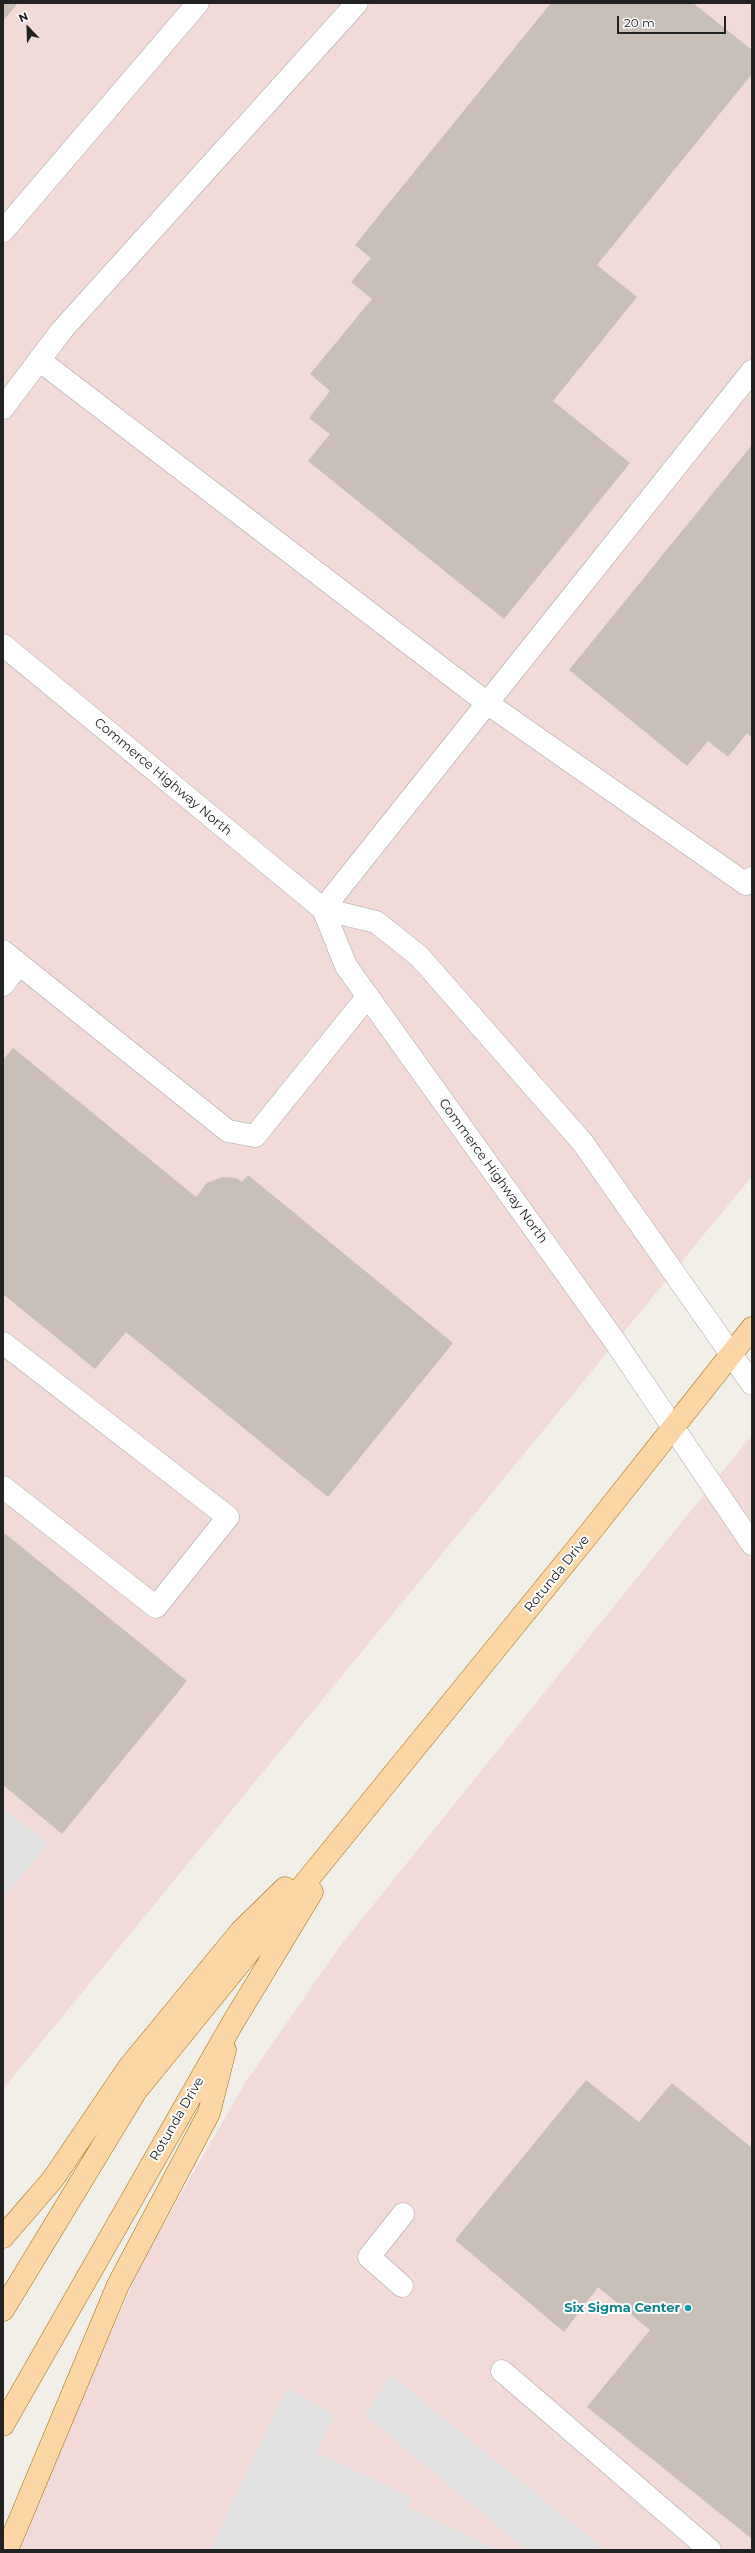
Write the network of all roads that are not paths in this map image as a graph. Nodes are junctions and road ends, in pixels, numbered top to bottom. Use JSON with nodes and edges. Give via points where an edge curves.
{"nodes":[{"id":1,"x":198,"y":3,"type":"edge"},
{"id":2,"x":357,"y":3,"type":"edge"},
{"id":3,"x":3,"y":231,"type":"edge"},
{"id":4,"x":39,"y":360,"type":"junction"},
{"id":5,"x":752,"y":371,"type":"edge"},
{"id":6,"x":3,"y":408,"type":"edge"},
{"id":7,"x":3,"y":644,"type":"edge"},
{"id":8,"x":487,"y":703,"type":"junction"},
{"id":9,"x":752,"y":878,"type":"edge"},
{"id":10,"x":323,"y":909,"type":"junction"},
{"id":11,"x":11,"y":957,"type":"edge"},
{"id":12,"x":3,"y":985,"type":"edge"},
{"id":13,"x":368,"y":996,"type":"junction"},
{"id":14,"x":752,"y":1328,"type":"edge"},
{"id":15,"x":3,"y":1343,"type":"edge"},
{"id":16,"x":731,"y":1354,"type":"junction"},
{"id":17,"x":752,"y":1384,"type":"edge"},
{"id":18,"x":673,"y":1427,"type":"junction"},
{"id":19,"x":3,"y":1488,"type":"edge"},
{"id":20,"x":752,"y":1544,"type":"edge"},
{"id":21,"x":358,"y":1817,"type":"junction"},
{"id":22,"x":232,"y":2024,"type":"junction"},
{"id":23,"x":403,"y":2214,"type":"dead end"},
{"id":24,"x":3,"y":2237,"type":"edge"},
{"id":25,"x":402,"y":2286,"type":"dead end"},
{"id":26,"x":3,"y":2310,"type":"edge"},
{"id":27,"x":502,"y":2371,"type":"dead end"},
{"id":28,"x":3,"y":2425,"type":"edge"},
{"id":29,"x":7,"y":2550,"type":"edge"},
{"id":30,"x":710,"y":2550,"type":"edge"}],
"edges":[{"from":1,"to":3,"type":"street"},
{"from":2,"to":4,"type":"street","via":[[62,330]]},
{"from":4,"to":6,"type":"street"},
{"from":4,"to":8,"type":"street"},
{"from":5,"to":8,"type":"street"},
{"from":7,"to":10,"type":"street","name":"Commerce Highway North"},
{"from":8,"to":9,"type":"street","via":[[746,884]]},
{"from":8,"to":10,"type":"street"},
{"from":10,"to":13,"type":"street","name":"Commerce Highway North","via":[[346,966]]},
{"from":10,"to":16,"type":"street","name":"Commerce Highway North","via":[[376,922],[420,956],[583,1143]]},
{"from":11,"to":12,"type":"street"},
{"from":11,"to":13,"type":"street","via":[[228,1131],[255,1136]]},
{"from":13,"to":18,"type":"street","name":"Commerce Highway North"},
{"from":14,"to":16,"type":"main road","name":"Rotunda Drive"},
{"from":15,"to":19,"type":"street","via":[[228,1517],[156,1607]]},
{"from":16,"to":17,"type":"street","name":"Commerce Highway North"},
{"from":16,"to":18,"type":"main road","name":"Rotunda Drive"},
{"from":18,"to":20,"type":"street","name":"Commerce Highway North"},
{"from":18,"to":21,"type":"main road","name":"Rotunda Drive","via":[[588,1536]]},
{"from":21,"to":22,"type":"main road","name":"Rotunda Drive"},
{"from":21,"to":24,"type":"main road","via":[[241,1931],[129,2067],[53,2179]]},
{"from":21,"to":26,"type":"main road","name":"Rotunda Drive","via":[[136,2091]]},
{"from":22,"to":28,"type":"main road","name":"Rotunda Drive"},
{"from":22,"to":29,"type":"main road","via":[[209,2113],[118,2285]]},
{"from":23,"to":25,"type":"street","via":[[369,2257]]},
{"from":27,"to":30,"type":"street"}]}
